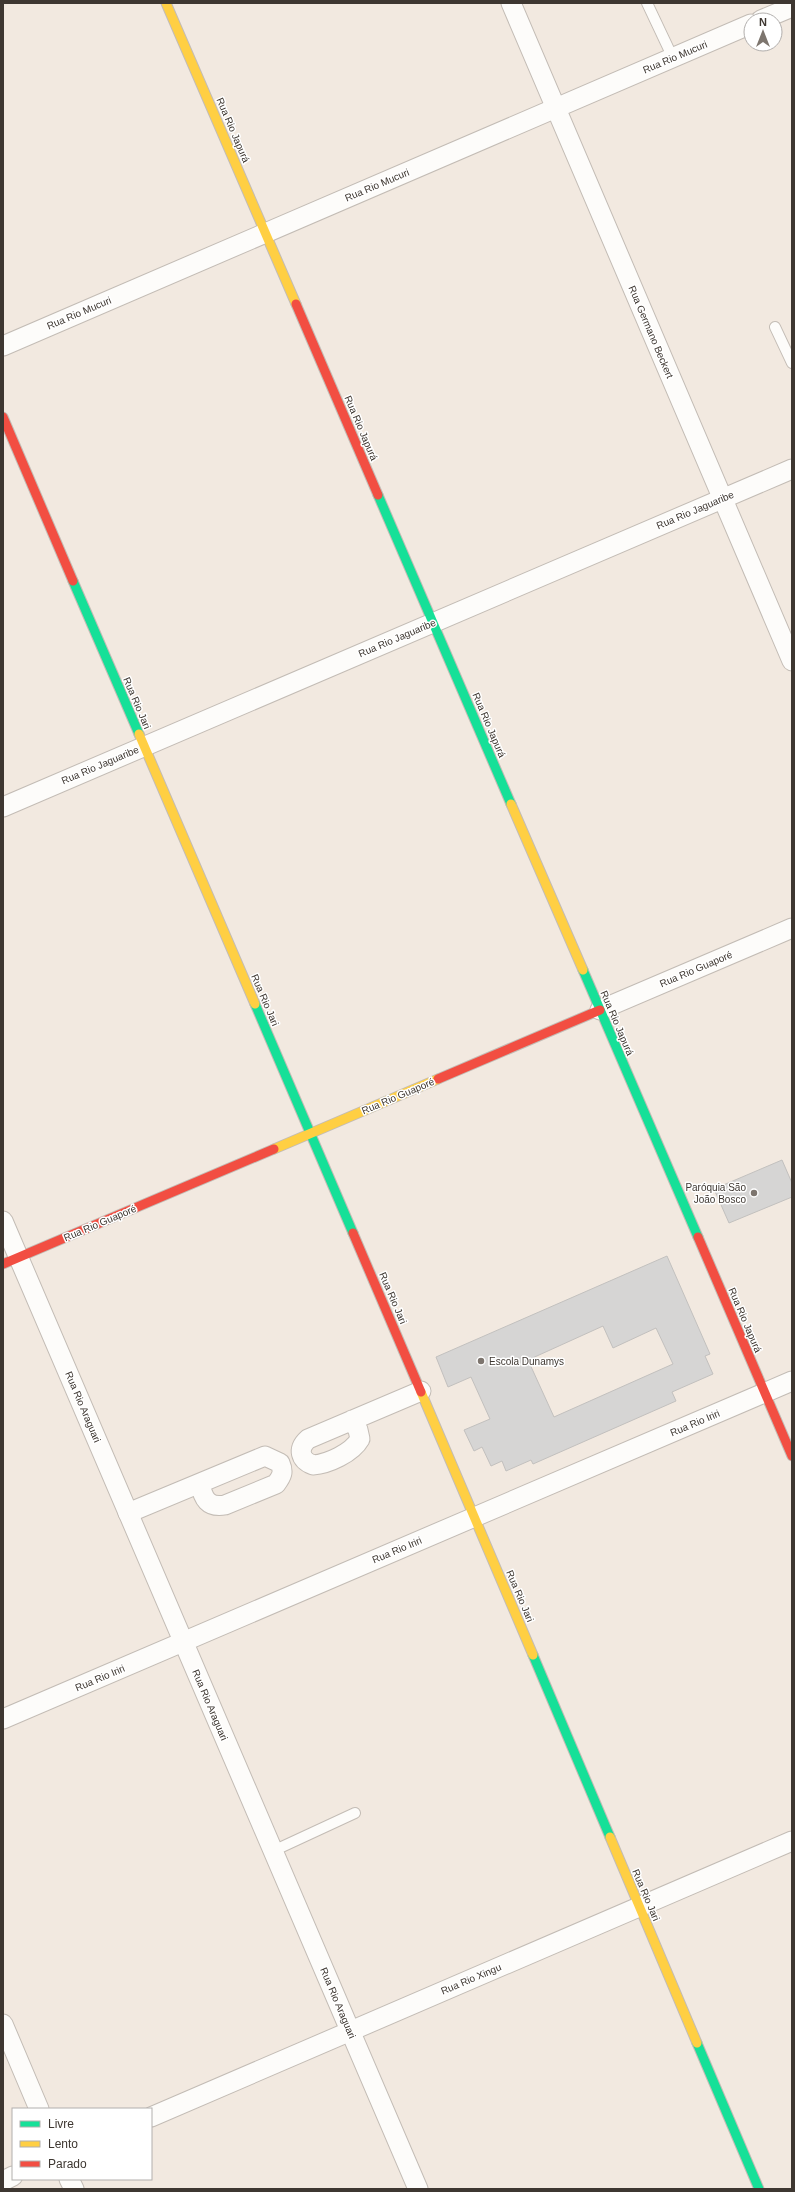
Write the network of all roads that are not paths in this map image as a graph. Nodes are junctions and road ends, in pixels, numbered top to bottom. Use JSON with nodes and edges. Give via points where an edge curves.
{"nodes":[{"id":1,"x":166,"y":3,"type":"edge"},
{"id":2,"x":511,"y":3,"type":"edge"},
{"id":3,"x":647,"y":3,"type":"edge"},
{"id":4,"x":792,"y":7,"type":"edge"},
{"id":5,"x":780,"y":12,"type":"edge"},
{"id":6,"x":743,"y":27,"type":"edge"},
{"id":7,"x":672,"y":58,"type":"junction"},
{"id":8,"x":556,"y":108,"type":"junction"},
{"id":9,"x":265,"y":233,"type":"junction"},
{"id":10,"x":775,"y":327,"type":"dead end"},
{"id":11,"x":3,"y":346,"type":"edge"},
{"id":12,"x":792,"y":363,"type":"edge"},
{"id":13,"x":3,"y":417,"type":"edge"},
{"id":14,"x":792,"y":469,"type":"edge"},
{"id":15,"x":723,"y":499,"type":"junction"},
{"id":16,"x":433,"y":623,"type":"junction"},
{"id":17,"x":792,"y":661,"type":"edge"},
{"id":18,"x":144,"y":746,"type":"junction"},
{"id":19,"x":3,"y":807,"type":"edge"},
{"id":20,"x":792,"y":928,"type":"edge"},
{"id":21,"x":600,"y":1010,"type":"junction"},
{"id":22,"x":310,"y":1133,"type":"junction"},
{"id":23,"x":3,"y":1221,"type":"edge"},
{"id":24,"x":11,"y":1261,"type":"edge"},
{"id":25,"x":792,"y":1381,"type":"edge"},
{"id":26,"x":420,"y":1391,"type":"junction"},
{"id":27,"x":765,"y":1393,"type":"junction"},
{"id":28,"x":352,"y":1420,"type":"dead end"},
{"id":29,"x":792,"y":1456,"type":"edge"},
{"id":30,"x":200,"y":1483,"type":"dead end"},
{"id":31,"x":128,"y":1513,"type":"junction"},
{"id":32,"x":474,"y":1517,"type":"junction"},
{"id":33,"x":183,"y":1642,"type":"junction"},
{"id":34,"x":3,"y":1719,"type":"edge"},
{"id":35,"x":356,"y":1813,"type":"dead end"},
{"id":36,"x":792,"y":1841,"type":"edge"},
{"id":37,"x":273,"y":1851,"type":"junction"},
{"id":38,"x":640,"y":1907,"type":"junction"},
{"id":39,"x":3,"y":2024,"type":"edge"},
{"id":40,"x":350,"y":2031,"type":"junction"},
{"id":41,"x":39,"y":2108,"type":"edge"},
{"id":42,"x":152,"y":2117,"type":"edge"},
{"id":43,"x":12,"y":2176,"type":"edge"},
{"id":44,"x":70,"y":2180,"type":"edge"},
{"id":45,"x":3,"y":2181,"type":"edge"},
{"id":46,"x":74,"y":2189,"type":"edge"},
{"id":47,"x":418,"y":2189,"type":"edge"},
{"id":48,"x":760,"y":2189,"type":"edge"}],
"edges":[{"from":1,"to":9,"type":"street","name":"Rua Rio Japurá"},
{"from":2,"to":8,"type":"street","name":"Rua Germano Beckert"},
{"from":3,"to":7,"type":"lane"},
{"from":4,"to":5,"type":"street"},
{"from":6,"to":7,"type":"street","name":"Rua Rio Mucuri"},
{"from":7,"to":8,"type":"street","name":"Rua Rio Mucuri"},
{"from":8,"to":9,"type":"street","name":"Rua Rio Mucuri"},
{"from":8,"to":15,"type":"street","name":"Rua Germano Beckert"},
{"from":9,"to":11,"type":"street","name":"Rua Rio Mucuri"},
{"from":9,"to":16,"type":"street","name":"Rua Rio Japurá"},
{"from":10,"to":12,"type":"lane"},
{"from":13,"to":18,"type":"street","name":"Rua Rio Jari"},
{"from":14,"to":15,"type":"street","name":"Rua Rio Jaguaribe"},
{"from":15,"to":16,"type":"street","name":"Rua Rio Jaguaribe"},
{"from":15,"to":17,"type":"street","name":"Rua Germano Beckert"},
{"from":16,"to":18,"type":"street","name":"Rua Rio Jaguaribe"},
{"from":16,"to":21,"type":"street","name":"Rua Rio Japurá"},
{"from":18,"to":19,"type":"street","name":"Rua Rio Jaguaribe"},
{"from":18,"to":22,"type":"street","name":"Rua Rio Jari"},
{"from":20,"to":21,"type":"street","name":"Rua Rio Guaporé"},
{"from":21,"to":22,"type":"street","name":"Rua Rio Guaporé"},
{"from":21,"to":27,"type":"street","name":"Rua Rio Japurá"},
{"from":22,"to":24,"type":"street","name":"Rua Rio Guaporé"},
{"from":22,"to":26,"type":"street","name":"Rua Rio Jari"},
{"from":23,"to":24,"type":"street","name":"Rua Rio Araguari"},
{"from":24,"to":31,"type":"street","name":"Rua Rio Araguari"},
{"from":25,"to":27,"type":"street","name":"Rua Rio Iriri"},
{"from":26,"to":28,"type":"street"},
{"from":26,"to":32,"type":"street","name":"Rua Rio Jari"},
{"from":27,"to":29,"type":"street","name":"Rua Rio Japurá"},
{"from":27,"to":32,"type":"street","name":"Rua Rio Iriri"},
{"from":30,"to":31,"type":"street"},
{"from":31,"to":33,"type":"street","name":"Rua Rio Araguari"},
{"from":32,"to":33,"type":"street","name":"Rua Rio Iriri"},
{"from":32,"to":38,"type":"street","name":"Rua Rio Jari"},
{"from":33,"to":34,"type":"street","name":"Rua Rio Iriri"},
{"from":33,"to":37,"type":"street","name":"Rua Rio Araguari"},
{"from":35,"to":37,"type":"lane"},
{"from":36,"to":38,"type":"street","name":"Rua Rio Xingu"},
{"from":37,"to":40,"type":"street","name":"Rua Rio Araguari"},
{"from":38,"to":40,"type":"street","name":"Rua Rio Xingu"},
{"from":38,"to":48,"type":"street","name":"Rua Rio Jari"},
{"from":39,"to":41,"type":"street"},
{"from":40,"to":42,"type":"street","name":"Rua Rio Xingu"},
{"from":40,"to":47,"type":"street","name":"Rua Rio Araguari"},
{"from":43,"to":45,"type":"street"},
{"from":44,"to":46,"type":"street"}]}
